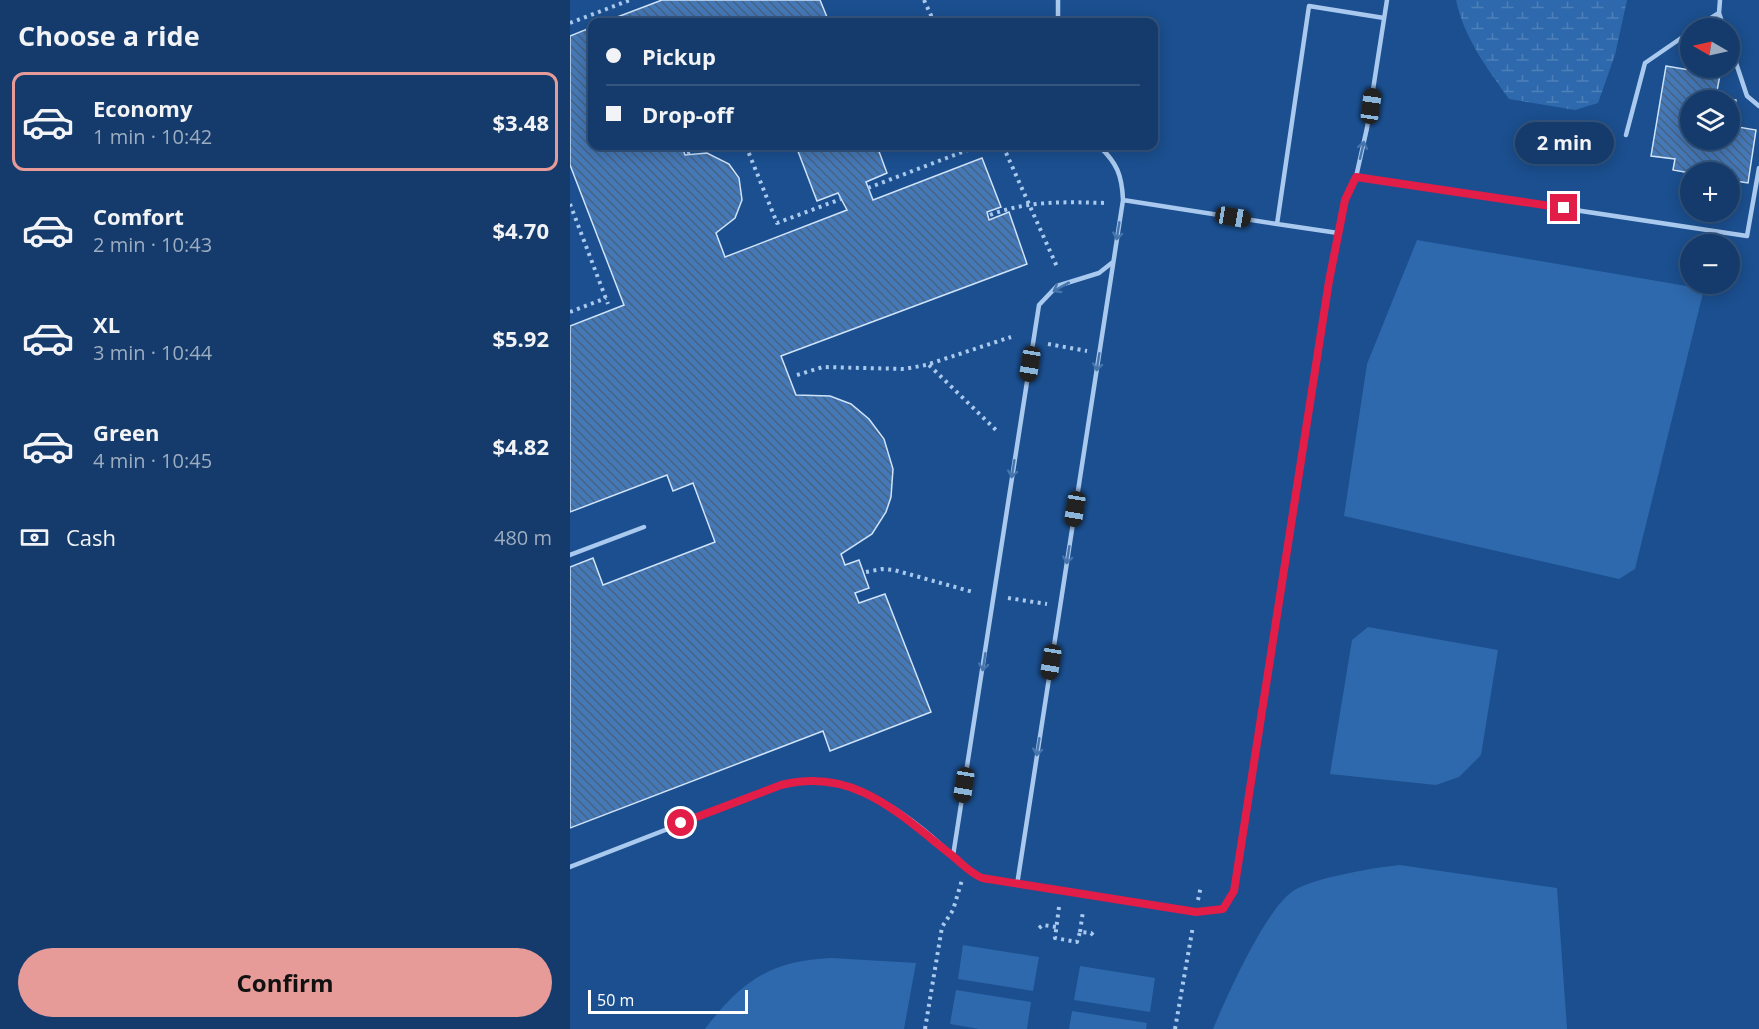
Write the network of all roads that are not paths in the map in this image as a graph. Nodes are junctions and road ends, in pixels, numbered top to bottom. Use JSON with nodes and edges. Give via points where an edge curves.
{"nodes":[{"id":1,"x":1058,"y":0,"type":"edge"},
{"id":2,"x":1310,"y":0,"type":"edge"},
{"id":3,"x":1387,"y":0,"type":"edge"},
{"id":4,"x":1720,"y":0,"type":"edge"},
{"id":5,"x":1309,"y":6,"type":"junction"},
{"id":6,"x":1719,"y":13,"type":"junction"},
{"id":7,"x":1058,"y":18,"type":"edge"},
{"id":8,"x":1384,"y":18,"type":"junction"},
{"id":9,"x":1711,"y":18,"type":"edge"},
{"id":10,"x":1721,"y":18,"type":"edge"},
{"id":11,"x":1680,"y":39,"type":"edge"},
{"id":12,"x":1740,"y":75,"type":"edge"},
{"id":13,"x":1759,"y":106,"type":"edge"},
{"id":14,"x":1626,"y":135,"type":"dead end"},
{"id":15,"x":1103,"y":150,"type":"edge"},
{"id":16,"x":1759,"y":168,"type":"edge"},
{"id":17,"x":1356,"y":177,"type":"junction"},
{"id":18,"x":1123,"y":200,"type":"junction"},
{"id":19,"x":1277,"y":224,"type":"junction"},
{"id":20,"x":1338,"y":233,"type":"junction"},
{"id":21,"x":1113,"y":262,"type":"junction"},
{"id":22,"x":644,"y":527,"type":"dead end"},
{"id":23,"x":570,"y":555,"type":"edge"},
{"id":24,"x":953,"y":856,"type":"junction"},
{"id":25,"x":570,"y":867,"type":"edge"},
{"id":26,"x":1017,"y":885,"type":"junction"}],
"edges":[{"from":1,"to":7,"type":"lane"},
{"from":2,"to":5,"type":"lane"},
{"from":3,"to":8,"type":"lane"},
{"from":4,"to":6,"type":"lane"},
{"from":5,"to":8,"type":"lane"},
{"from":5,"to":19,"type":"lane"},
{"from":6,"to":9,"type":"lane"},
{"from":6,"to":10,"type":"lane"},
{"from":17,"to":8,"type":"lane","one_way":true},
{"from":11,"to":14,"type":"lane","via":[[1645,63]]},
{"from":12,"to":13,"type":"lane","via":[[1747,96]]},
{"from":15,"to":18,"type":"lane","via":[[1116,163]]},
{"from":16,"to":17,"type":"lane","via":[[1747,236]]},
{"from":17,"to":20,"type":"lane","via":[[1345,200]]},
{"from":18,"to":19,"type":"lane"},
{"from":18,"to":21,"type":"lane","one_way":true},
{"from":19,"to":20,"type":"lane"},
{"from":20,"to":26,"type":"lane","via":[[1234,891],[1223,909],[1202,913]]},
{"from":21,"to":24,"type":"lane","one_way":true,"via":[[1099,273],[1057,286],[1039,305]]},
{"from":21,"to":26,"type":"lane","one_way":true},
{"from":22,"to":23,"type":"lane"},
{"from":24,"to":25,"type":"lane","via":[[890,806],[860,789],[796,781]]},
{"from":24,"to":26,"type":"lane","via":[[963,869],[982,878]]}]}
